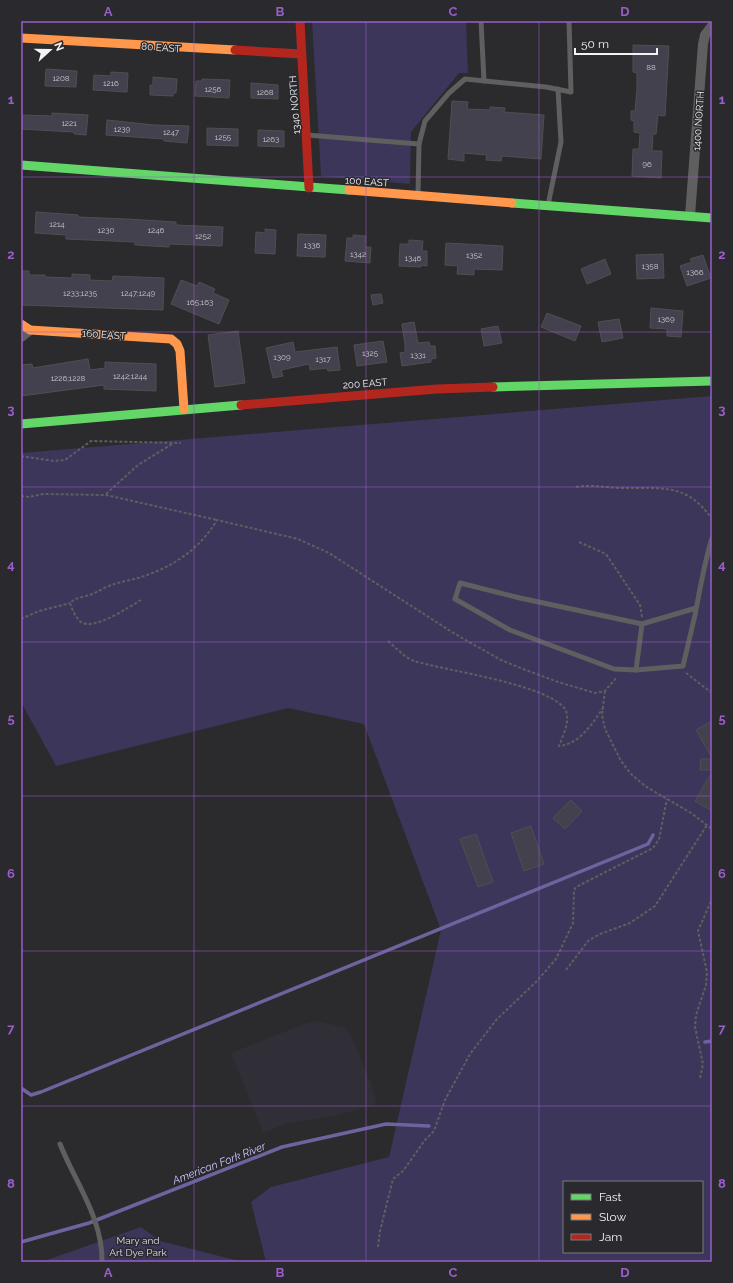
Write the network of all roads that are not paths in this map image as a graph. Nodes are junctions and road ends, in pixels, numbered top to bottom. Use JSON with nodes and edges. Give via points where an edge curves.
{"nodes":[{"id":1,"x":300,"y":21,"type":"edge"},
{"id":2,"x":481,"y":21,"type":"edge"},
{"id":3,"x":569,"y":21,"type":"edge"},
{"id":4,"x":711,"y":27,"type":"edge"},
{"id":5,"x":21,"y":38,"type":"edge"},
{"id":6,"x":302,"y":54,"type":"junction"},
{"id":7,"x":484,"y":81,"type":"junction"},
{"id":8,"x":558,"y":89,"type":"junction"},
{"id":9,"x":306,"y":135,"type":"junction"},
{"id":10,"x":419,"y":144,"type":"junction"},
{"id":11,"x":21,"y":165,"type":"edge"},
{"id":12,"x":309,"y":188,"type":"junction"},
{"id":13,"x":418,"y":195,"type":"junction"},
{"id":14,"x":548,"y":205,"type":"junction"},
{"id":15,"x":690,"y":216,"type":"junction"},
{"id":16,"x":712,"y":218,"type":"edge"},
{"id":17,"x":25,"y":327,"type":"edge"},
{"id":18,"x":21,"y":337,"type":"edge"},
{"id":19,"x":712,"y":381,"type":"edge"},
{"id":20,"x":184,"y":409,"type":"junction"},
{"id":21,"x":21,"y":424,"type":"edge"},
{"id":22,"x":712,"y":538,"type":"edge"},
{"id":23,"x":696,"y":608,"type":"junction"},
{"id":24,"x":642,"y":624,"type":"junction"},
{"id":25,"x":636,"y":670,"type":"junction"},
{"id":26,"x":60,"y":1144,"type":"dead end"},
{"id":27,"x":102,"y":1262,"type":"edge"}],
"edges":[{"from":1,"to":6,"type":"street","name":"1340 NORTH"},
{"from":2,"to":7,"type":"lane"},
{"from":3,"to":8,"type":"lane","via":[[571,92]]},
{"from":4,"to":15,"type":"street","name":"1400 NORTH","via":[[703,44]]},
{"from":5,"to":6,"type":"street","name":"80 EAST"},
{"from":6,"to":9,"type":"street","name":"1340 NORTH"},
{"from":7,"to":8,"type":"lane"},
{"from":7,"to":10,"type":"lane","via":[[465,79],[449,93],[425,121]]},
{"from":8,"to":14,"type":"lane","via":[[561,142]]},
{"from":9,"to":10,"type":"lane"},
{"from":9,"to":12,"type":"street","name":"1340 NORTH"},
{"from":10,"to":13,"type":"lane"},
{"from":11,"to":12,"type":"street","name":"100 EAST"},
{"from":12,"to":13,"type":"street","name":"100 EAST"},
{"from":13,"to":14,"type":"street","name":"100 EAST"},
{"from":14,"to":15,"type":"street","name":"100 EAST"},
{"from":15,"to":16,"type":"street","name":"100 EAST"},
{"from":17,"to":18,"type":"street","name":"160 EAST"},
{"from":17,"to":20,"type":"street","name":"160 EAST","via":[[171,339],[177,344],[181,360]]},
{"from":19,"to":20,"type":"street","name":"200 EAST","via":[[437,389]]},
{"from":20,"to":21,"type":"street","name":"200 EAST"},
{"from":22,"to":23,"type":"lane"},
{"from":23,"to":24,"type":"lane"},
{"from":23,"to":25,"type":"lane","via":[[683,666]]},
{"from":24,"to":25,"type":"lane"},
{"from":24,"to":25,"type":"lane","via":[[460,583],[455,599],[510,630],[614,669]]},
{"from":26,"to":27,"type":"lane","via":[[92,1214],[99,1234]]}]}
